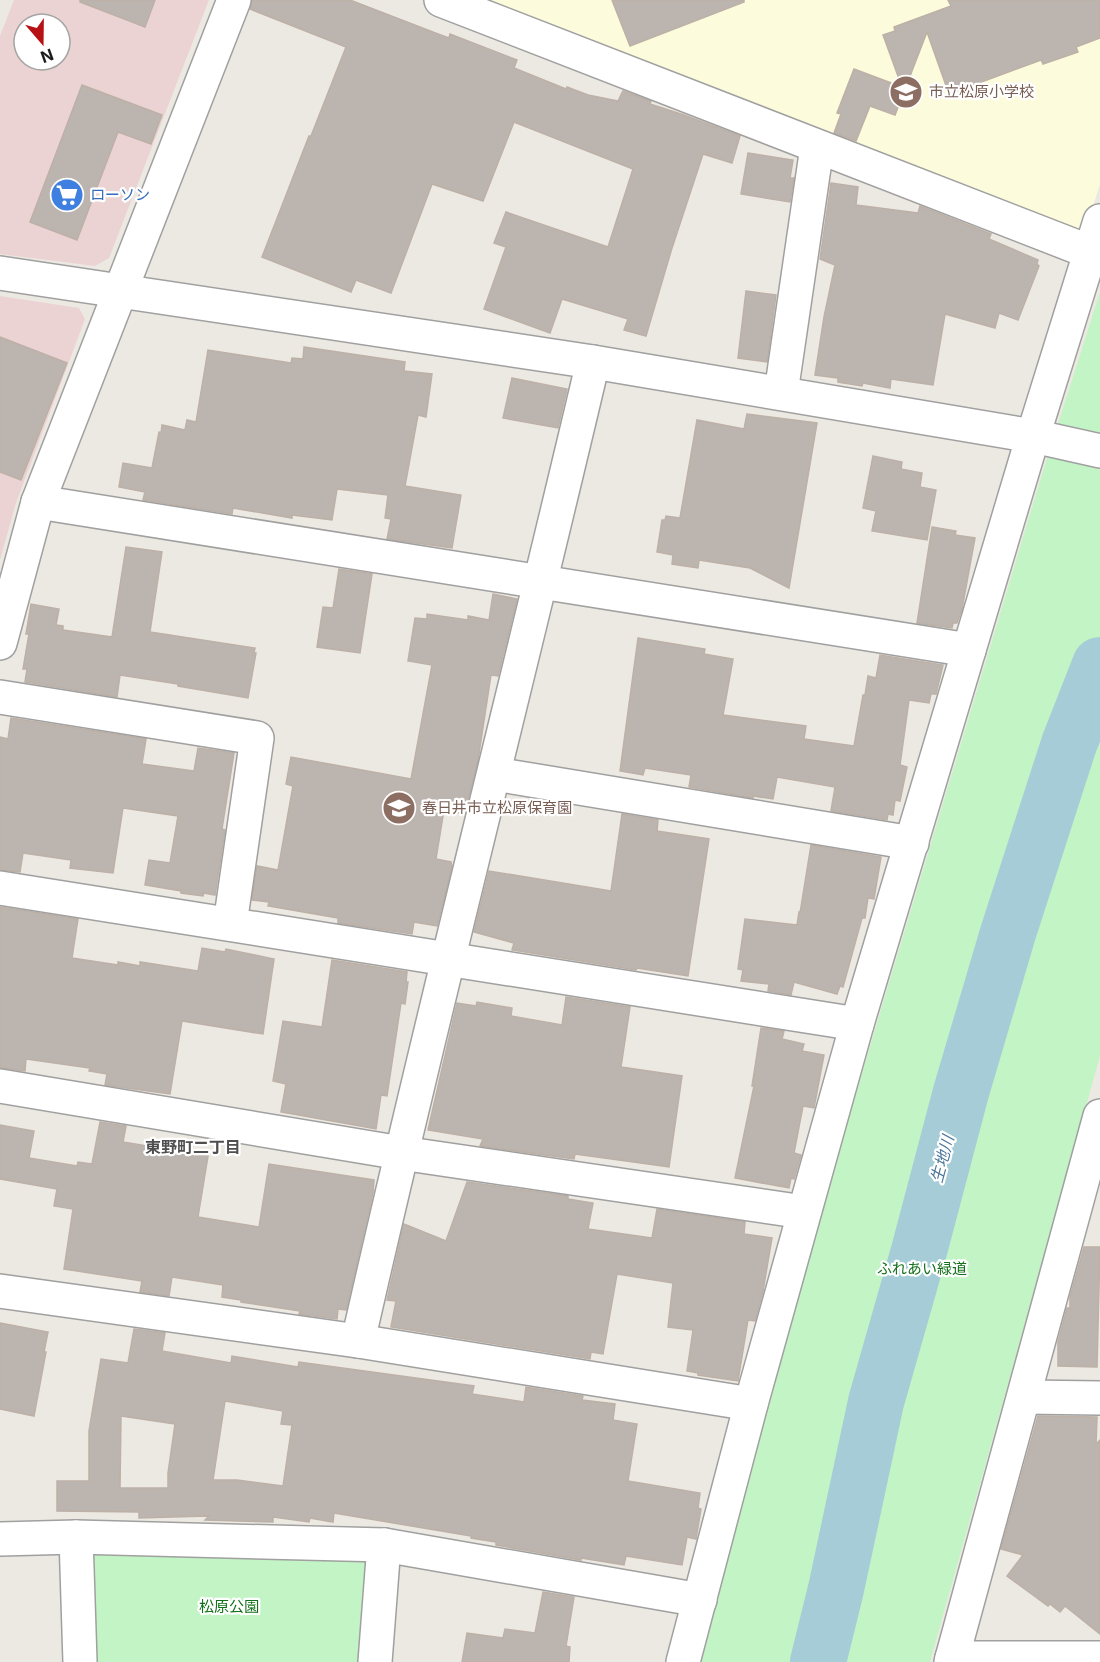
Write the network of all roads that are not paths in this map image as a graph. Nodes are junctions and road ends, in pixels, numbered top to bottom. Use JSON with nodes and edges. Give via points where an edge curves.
{"nodes":[{"id":1,"x":234,"y":0,"type":"edge"},
{"id":2,"x":441,"y":0,"type":"edge"},
{"id":3,"x":817,"y":147,"type":"junction"},
{"id":4,"x":1100,"y":221,"type":"edge"},
{"id":5,"x":1090,"y":252,"type":"junction"},
{"id":6,"x":0,"y":273,"type":"edge"},
{"id":7,"x":120,"y":290,"type":"junction"},
{"id":8,"x":593,"y":362,"type":"junction"},
{"id":9,"x":782,"y":393,"type":"junction"},
{"id":10,"x":1041,"y":437,"type":"junction"},
{"id":11,"x":1100,"y":451,"type":"edge"},
{"id":12,"x":38,"y":501,"type":"junction"},
{"id":13,"x":541,"y":583,"type":"junction"},
{"id":14,"x":0,"y":643,"type":"edge"},
{"id":15,"x":969,"y":650,"type":"junction"},
{"id":16,"x":0,"y":697,"type":"edge"},
{"id":17,"x":495,"y":774,"type":"junction"},
{"id":18,"x":912,"y":843,"type":"junction"},
{"id":19,"x":0,"y":888,"type":"edge"},
{"id":20,"x":230,"y":924,"type":"junction"},
{"id":21,"x":449,"y":959,"type":"junction"},
{"id":22,"x":857,"y":1024,"type":"junction"},
{"id":23,"x":0,"y":1086,"type":"edge"},
{"id":24,"x":1100,"y":1116,"type":"edge"},
{"id":25,"x":401,"y":1153,"type":"junction"},
{"id":26,"x":1090,"y":1187,"type":"edge"},
{"id":27,"x":804,"y":1212,"type":"junction"},
{"id":28,"x":0,"y":1291,"type":"edge"},
{"id":29,"x":358,"y":1341,"type":"junction"},
{"id":30,"x":1023,"y":1397,"type":"junction"},
{"id":31,"x":1100,"y":1398,"type":"edge"},
{"id":32,"x":751,"y":1404,"type":"junction"},
{"id":33,"x":76,"y":1537,"type":"junction"},
{"id":34,"x":0,"y":1539,"type":"edge"},
{"id":35,"x":384,"y":1545,"type":"junction"},
{"id":36,"x":700,"y":1600,"type":"junction"},
{"id":37,"x":1099,"y":1658,"type":"edge"},
{"id":38,"x":951,"y":1660,"type":"edge"},
{"id":39,"x":80,"y":1662,"type":"edge"},
{"id":40,"x":375,"y":1662,"type":"edge"},
{"id":41,"x":683,"y":1662,"type":"edge"}],
"edges":[{"from":1,"to":7,"type":"street"},
{"from":2,"to":3,"type":"street"},
{"from":3,"to":5,"type":"street"},
{"from":3,"to":9,"type":"street"},
{"from":4,"to":5,"type":"street"},
{"from":5,"to":10,"type":"street"},
{"from":6,"to":7,"type":"street"},
{"from":7,"to":8,"type":"street"},
{"from":7,"to":12,"type":"street"},
{"from":8,"to":9,"type":"street"},
{"from":8,"to":13,"type":"street"},
{"from":9,"to":10,"type":"street"},
{"from":10,"to":11,"type":"street"},
{"from":10,"to":15,"type":"street"},
{"from":12,"to":13,"type":"street"},
{"from":12,"to":14,"type":"street"},
{"from":13,"to":15,"type":"street"},
{"from":13,"to":17,"type":"street"},
{"from":15,"to":18,"type":"street"},
{"from":16,"to":20,"type":"street","via":[[257,738]]},
{"from":17,"to":18,"type":"street"},
{"from":17,"to":21,"type":"street"},
{"from":18,"to":22,"type":"street"},
{"from":19,"to":20,"type":"street"},
{"from":20,"to":21,"type":"street"},
{"from":21,"to":22,"type":"street"},
{"from":21,"to":25,"type":"street"},
{"from":22,"to":27,"type":"street"},
{"from":23,"to":25,"type":"street"},
{"from":24,"to":26,"type":"street"},
{"from":25,"to":27,"type":"street"},
{"from":25,"to":29,"type":"street"},
{"from":26,"to":30,"type":"street"},
{"from":27,"to":32,"type":"street"},
{"from":28,"to":29,"type":"street"},
{"from":29,"to":32,"type":"street"},
{"from":30,"to":31,"type":"street"},
{"from":30,"to":38,"type":"street"},
{"from":32,"to":36,"type":"street"},
{"from":33,"to":34,"type":"street"},
{"from":33,"to":35,"type":"street"},
{"from":33,"to":39,"type":"street"},
{"from":35,"to":36,"type":"street"},
{"from":35,"to":40,"type":"street"},
{"from":36,"to":41,"type":"street"},
{"from":37,"to":38,"type":"street"}]}
